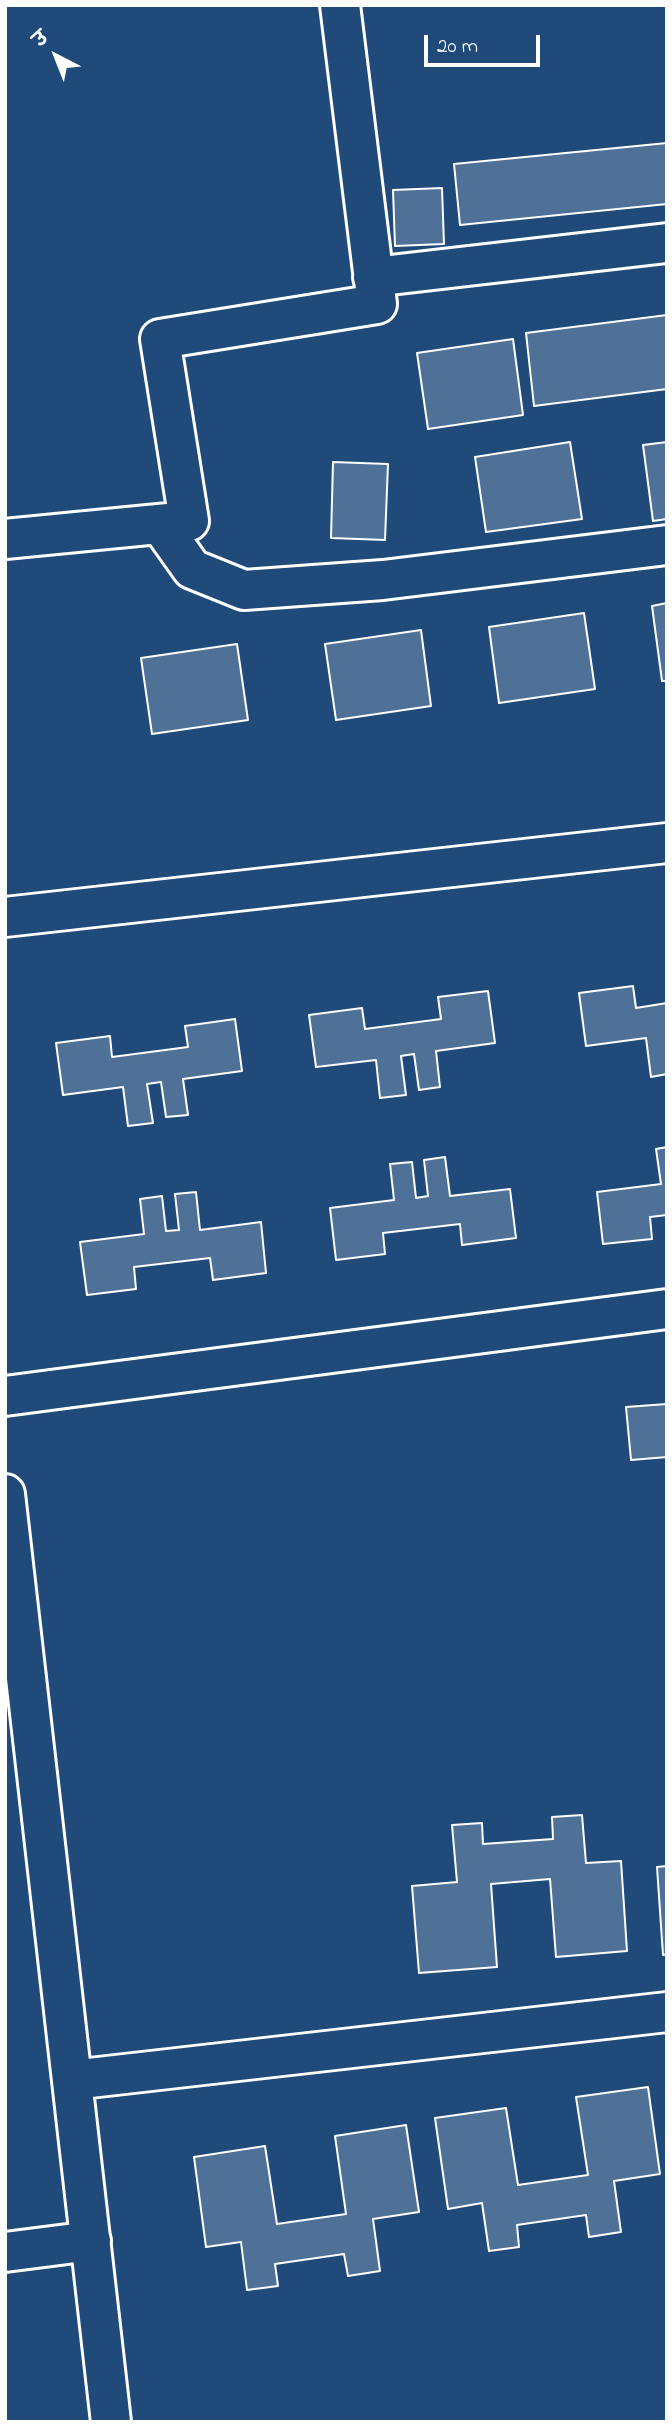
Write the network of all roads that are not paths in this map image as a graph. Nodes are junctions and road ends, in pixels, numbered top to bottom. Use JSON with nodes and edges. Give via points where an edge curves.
{"nodes":[{"id":1,"x":340,"y":5,"type":"edge"},
{"id":2,"x":667,"y":243,"type":"edge"},
{"id":3,"x":373,"y":277,"type":"junction"},
{"id":4,"x":160,"y":524,"type":"junction"},
{"id":5,"x":5,"y":539,"type":"edge"},
{"id":6,"x":667,"y":545,"type":"edge"},
{"id":7,"x":667,"y":843,"type":"edge"},
{"id":8,"x":5,"y":917,"type":"edge"},
{"id":9,"x":667,"y":1309,"type":"edge"},
{"id":10,"x":5,"y":1396,"type":"edge"},
{"id":11,"x":5,"y":1494,"type":"edge"},
{"id":12,"x":667,"y":2012,"type":"edge"},
{"id":13,"x":72,"y":2080,"type":"junction"},
{"id":14,"x":91,"y":2241,"type":"junction"},
{"id":15,"x":5,"y":2252,"type":"edge"},
{"id":16,"x":111,"y":2422,"type":"edge"}],
"edges":[{"from":1,"to":3,"type":"street"},
{"from":2,"to":3,"type":"street"},
{"from":3,"to":4,"type":"street","via":[[377,304],[160,339],[189,521]]},
{"from":4,"to":5,"type":"street"},
{"from":4,"to":6,"type":"street","via":[[192,569],[244,590],[383,580]]},
{"from":7,"to":8,"type":"street"},
{"from":9,"to":10,"type":"street"},
{"from":11,"to":13,"type":"street"},
{"from":12,"to":13,"type":"street"},
{"from":13,"to":14,"type":"street"},
{"from":14,"to":15,"type":"street"},
{"from":14,"to":16,"type":"street"}]}
